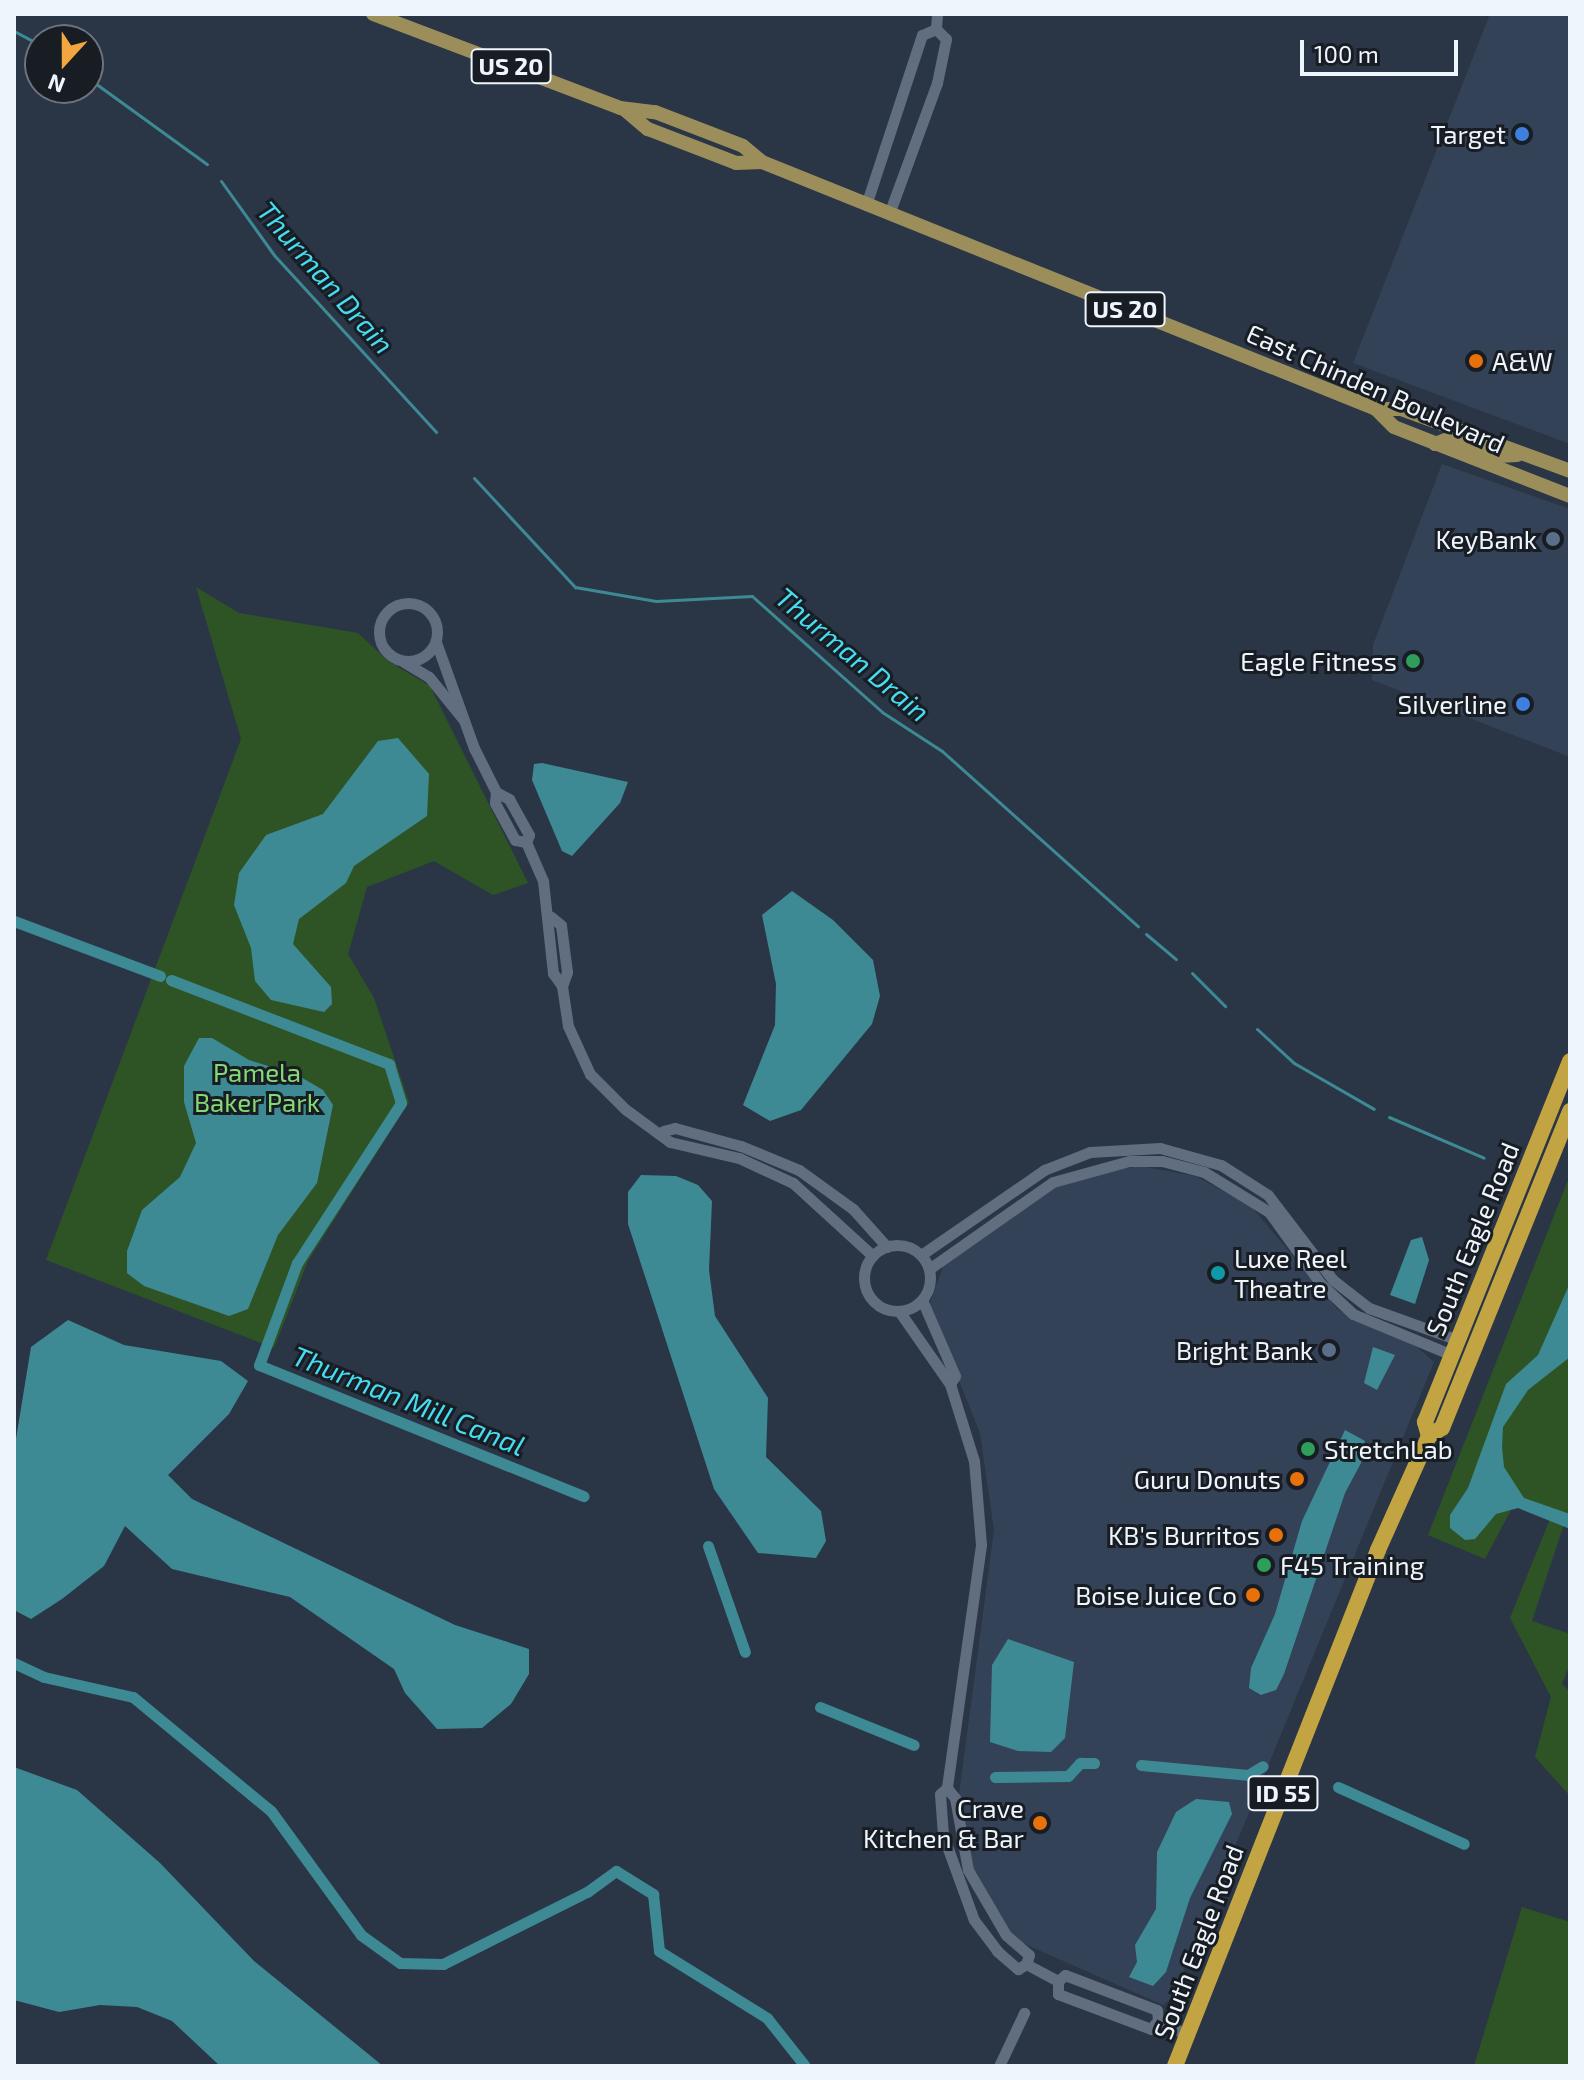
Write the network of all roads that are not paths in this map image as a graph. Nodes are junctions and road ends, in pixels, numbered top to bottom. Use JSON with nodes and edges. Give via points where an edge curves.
{"nodes":[{"id":1,"x":373,"y":14,"type":"edge"},
{"id":2,"x":937,"y":14,"type":"edge"},
{"id":3,"x":398,"y":18,"type":"edge"},
{"id":4,"x":936,"y":29,"type":"junction"},
{"id":5,"x":866,"y":205,"type":"junction"},
{"id":6,"x":889,"y":214,"type":"junction"},
{"id":7,"x":1376,"y":409,"type":"junction"},
{"id":8,"x":1435,"y":444,"type":"junction"},
{"id":9,"x":1526,"y":454,"type":"junction"},
{"id":10,"x":1570,"y":471,"type":"edge"},
{"id":11,"x":1570,"y":496,"type":"edge"},
{"id":12,"x":436,"y":642,"type":"junction"},
{"id":13,"x":404,"y":662,"type":"junction"},
{"id":14,"x":464,"y":721,"type":"junction"},
{"id":15,"x":1570,"y":1061,"type":"edge"},
{"id":16,"x":1570,"y":1080,"type":"edge"},
{"id":17,"x":1570,"y":1111,"type":"edge"},
{"id":18,"x":663,"y":1131,"type":"junction"},
{"id":19,"x":1538,"y":1190,"type":"junction"},
{"id":20,"x":1515,"y":1197,"type":"junction"},
{"id":21,"x":887,"y":1247,"type":"junction"},
{"id":22,"x":921,"y":1255,"type":"junction"},
{"id":23,"x":873,"y":1256,"type":"junction"},
{"id":24,"x":929,"y":1269,"type":"junction"},
{"id":25,"x":922,"y":1300,"type":"junction"},
{"id":26,"x":899,"y":1311,"type":"junction"},
{"id":27,"x":1455,"y":1348,"type":"junction"},
{"id":28,"x":1465,"y":1372,"type":"junction"},
{"id":29,"x":950,"y":1384,"type":"junction"},
{"id":30,"x":1429,"y":1436,"type":"junction"},
{"id":31,"x":947,"y":1788,"type":"junction"},
{"id":32,"x":1026,"y":1964,"type":"junction"},
{"id":33,"x":1058,"y":1981,"type":"junction"},
{"id":34,"x":1024,"y":2013,"type":"dead end"},
{"id":35,"x":1158,"y":2020,"type":"junction"},
{"id":36,"x":1187,"y":2035,"type":"junction"},
{"id":37,"x":999,"y":2066,"type":"edge"},
{"id":38,"x":1175,"y":2066,"type":"edge"}],
"edges":[{"from":1,"to":3,"type":"main road","name":"East Chinden Boulevard","number":"US 20"},
{"from":2,"to":4,"type":"street"},
{"from":3,"to":5,"type":"main road","name":"East Chinden Boulevard","number":"US 20","via":[[625,110],[655,112],[743,146],[762,162]]},
{"from":4,"to":5,"type":"street","via":[[922,35]]},
{"from":4,"to":6,"type":"street","via":[[946,39],[937,83]]},
{"from":5,"to":6,"type":"main road","name":"East Chinden Boulevard","number":"US 20"},
{"from":6,"to":7,"type":"main road","name":"East Chinden Boulevard","number":"US 20"},
{"from":7,"to":8,"type":"main road","name":"East Chinden Boulevard","number":"US 20","via":[[1394,427]]},
{"from":7,"to":9,"type":"main road","number":"US 20","via":[[1401,409]]},
{"from":8,"to":9,"type":"main road","via":[[1451,438],[1499,456]]},
{"from":8,"to":11,"type":"main road","name":"East Chinden Boulevard","number":"US 20"},
{"from":9,"to":10,"type":"main road","number":"US 20"},
{"from":12,"to":13,"type":"street","via":[[424,658]]},
{"from":12,"to":13,"type":"street","via":[[437,625],[428,610],[411,603],[391,608],[378,634],[386,652]]},
{"from":12,"to":14,"type":"street"},
{"from":13,"to":14,"type":"street","via":[[429,677]]},
{"from":14,"to":18,"type":"street","via":[[496,792],[495,803],[515,840],[526,842],[551,917],[546,927],[553,973],[562,986],[568,1026],[590,1074],[643,1124]]},
{"from":15,"to":20,"type":"highway","name":"South Eagle Road","number":"ID 55"},
{"from":16,"to":19,"type":"highway","via":[[1534,1169]]},
{"from":17,"to":19,"type":"highway","name":"South Eagle Road","number":"ID 55"},
{"from":18,"to":21,"type":"street","via":[[675,1128],[741,1146],[799,1170],[853,1209]]},
{"from":18,"to":23,"type":"street","via":[[670,1142],[739,1158],[793,1183]]},
{"from":19,"to":28,"type":"highway","name":"South Eagle Road","number":"ID 55"},
{"from":20,"to":27,"type":"highway","name":"South Eagle Road","number":"ID 55"},
{"from":20,"to":28,"type":"highway","via":[[1519,1214],[1463,1356]]},
{"from":21,"to":22,"type":"street","via":[[905,1246]]},
{"from":21,"to":23,"type":"street"},
{"from":22,"to":24,"type":"street"},
{"from":22,"to":27,"type":"street","via":[[1044,1170],[1090,1152],[1160,1148],[1221,1165],[1268,1195],[1333,1280],[1369,1308]]},
{"from":23,"to":26,"type":"street","via":[[865,1274],[869,1294],[883,1308]]},
{"from":24,"to":25,"type":"street"},
{"from":24,"to":27,"type":"street","via":[[1053,1182],[1129,1161],[1162,1161],[1204,1172],[1259,1205],[1353,1314]]},
{"from":25,"to":26,"type":"street"},
{"from":25,"to":29,"type":"street","via":[[955,1376]]},
{"from":26,"to":29,"type":"street"},
{"from":27,"to":30,"type":"highway","name":"South Eagle Road","number":"ID 55","via":[[1425,1422]]},
{"from":28,"to":30,"type":"highway","name":"South Eagle Road","number":"ID 55","via":[[1442,1428]]},
{"from":29,"to":31,"type":"street","via":[[974,1461],[981,1545]]},
{"from":30,"to":36,"type":"highway","name":"South Eagle Road","number":"ID 55"},
{"from":31,"to":32,"type":"street","via":[[955,1798],[968,1870],[1006,1935],[1029,1955]]},
{"from":31,"to":32,"type":"street","via":[[940,1794],[943,1835],[954,1878],[997,1951],[1018,1969]]},
{"from":32,"to":33,"type":"street"},
{"from":33,"to":35,"type":"street","via":[[1065,1975],[1157,2010]]},
{"from":33,"to":35,"type":"street","via":[[1058,1994],[1151,2029]]},
{"from":34,"to":37,"type":"street"},
{"from":35,"to":36,"type":"street"},
{"from":36,"to":38,"type":"highway","name":"South Eagle Road","number":"ID 55"}]}
